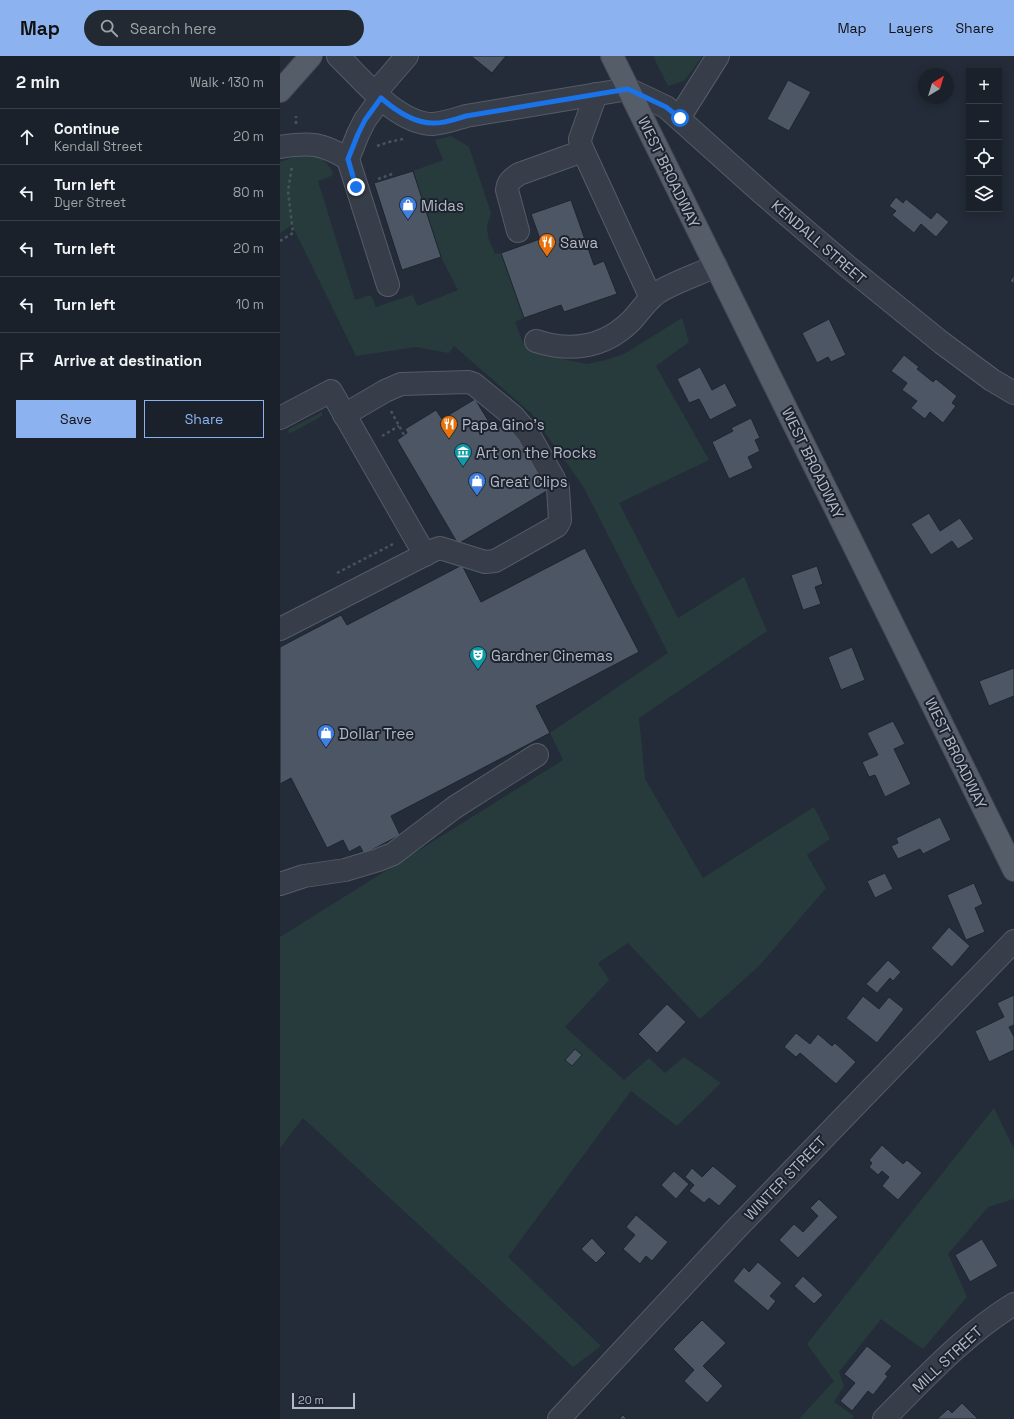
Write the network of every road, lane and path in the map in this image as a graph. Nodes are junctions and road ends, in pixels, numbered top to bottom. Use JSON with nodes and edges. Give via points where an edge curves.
{"nodes":[{"id":1,"x":311,"y":56,"type":"edge"},
{"id":2,"x":338,"y":56,"type":"edge"},
{"id":3,"x":407,"y":56,"type":"edge"},
{"id":4,"x":612,"y":56,"type":"edge"},
{"id":5,"x":718,"y":56,"type":"edge"},
{"id":6,"x":628,"y":89,"type":"junction"},
{"id":7,"x":280,"y":91,"type":"edge"},
{"id":8,"x":596,"y":94,"type":"junction"},
{"id":9,"x":378,"y":96,"type":"junction"},
{"id":10,"x":680,"y":118,"type":"junction"},
{"id":11,"x":406,"y":139,"type":"dead end"},
{"id":12,"x":372,"y":149,"type":"dead end"},
{"id":13,"x":583,"y":151,"type":"junction"},
{"id":14,"x":286,"y":154,"type":"edge"},
{"id":15,"x":348,"y":159,"type":"junction"},
{"id":16,"x":518,"y":231,"type":"dead end"},
{"id":17,"x":280,"y":241,"type":"edge"},
{"id":18,"x":716,"y":266,"type":"junction"},
{"id":19,"x":388,"y":285,"type":"dead end"},
{"id":20,"x":652,"y":298,"type":"junction"},
{"id":21,"x":536,"y":341,"type":"dead end"},
{"id":22,"x":380,"y":393,"type":"junction"},
{"id":23,"x":1014,"y":393,"type":"edge"},
{"id":24,"x":344,"y":415,"type":"junction"},
{"id":25,"x":280,"y":418,"type":"edge"},
{"id":26,"x":404,"y":435,"type":"dead end"},
{"id":27,"x":412,"y":534,"type":"junction"},
{"id":28,"x":425,"y":555,"type":"junction"},
{"id":29,"x":350,"y":566,"type":"dead end"},
{"id":30,"x":280,"y":629,"type":"edge"},
{"id":31,"x":538,"y":755,"type":"dead end"},
{"id":32,"x":1014,"y":870,"type":"edge"},
{"id":33,"x":280,"y":884,"type":"edge"},
{"id":34,"x":1014,"y":941,"type":"edge"},
{"id":35,"x":1014,"y":1304,"type":"edge"},
{"id":36,"x":559,"y":1419,"type":"edge"},
{"id":37,"x":884,"y":1419,"type":"edge"}],
"edges":[{"from":1,"to":7,"type":"main road"},
{"from":2,"to":9,"type":"street"},
{"from":3,"to":9,"type":"street"},
{"from":4,"to":6,"type":"main road","name":"WEST BROADWAY"},
{"from":5,"to":10,"type":"street"},
{"from":6,"to":8,"type":"street"},
{"from":6,"to":10,"type":"street","name":"KENDALL STREET","via":[[666,107]]},
{"from":6,"to":18,"type":"main road","name":"WEST BROADWAY"},
{"from":8,"to":9,"type":"street","via":[[433,124],[406,116]]},
{"from":8,"to":13,"type":"street","via":[[580,139]]},
{"from":9,"to":15,"type":"street"},
{"from":10,"to":23,"type":"street","name":"KENDALL STREET","via":[[847,266],[942,343]]},
{"from":11,"to":12,"type":"path"},
{"from":13,"to":16,"type":"street","via":[[518,174],[511,179],[507,190]]},
{"from":13,"to":20,"type":"street"},
{"from":14,"to":15,"type":"street","via":[[314,144],[332,149]]},
{"from":14,"to":17,"type":"path","via":[[293,233]]},
{"from":15,"to":19,"type":"street"},
{"from":18,"to":20,"type":"street","via":[[661,291]]},
{"from":18,"to":32,"type":"main road","name":"WEST BROADWAY"},
{"from":20,"to":21,"type":"street","via":[[630,322],[605,340],[572,348]]},
{"from":22,"to":24,"type":"street"},
{"from":22,"to":26,"type":"path"},
{"from":22,"to":28,"type":"street","via":[[401,384],[474,384],[521,424],[558,488],[560,520],[557,526],[495,561],[485,562],[440,548]]},
{"from":24,"to":25,"type":"street","via":[[330,391]]},
{"from":24,"to":27,"type":"street"},
{"from":27,"to":28,"type":"street"},
{"from":27,"to":29,"type":"path"},
{"from":28,"to":30,"type":"street"},
{"from":31,"to":33,"type":"street","via":[[455,807],[393,854],[345,870],[304,876]]},
{"from":34,"to":36,"type":"street","name":"WINTER STREET","via":[[735,1230]]},
{"from":35,"to":37,"type":"street","name":"MILL STREET","via":[[954,1350]]}]}
